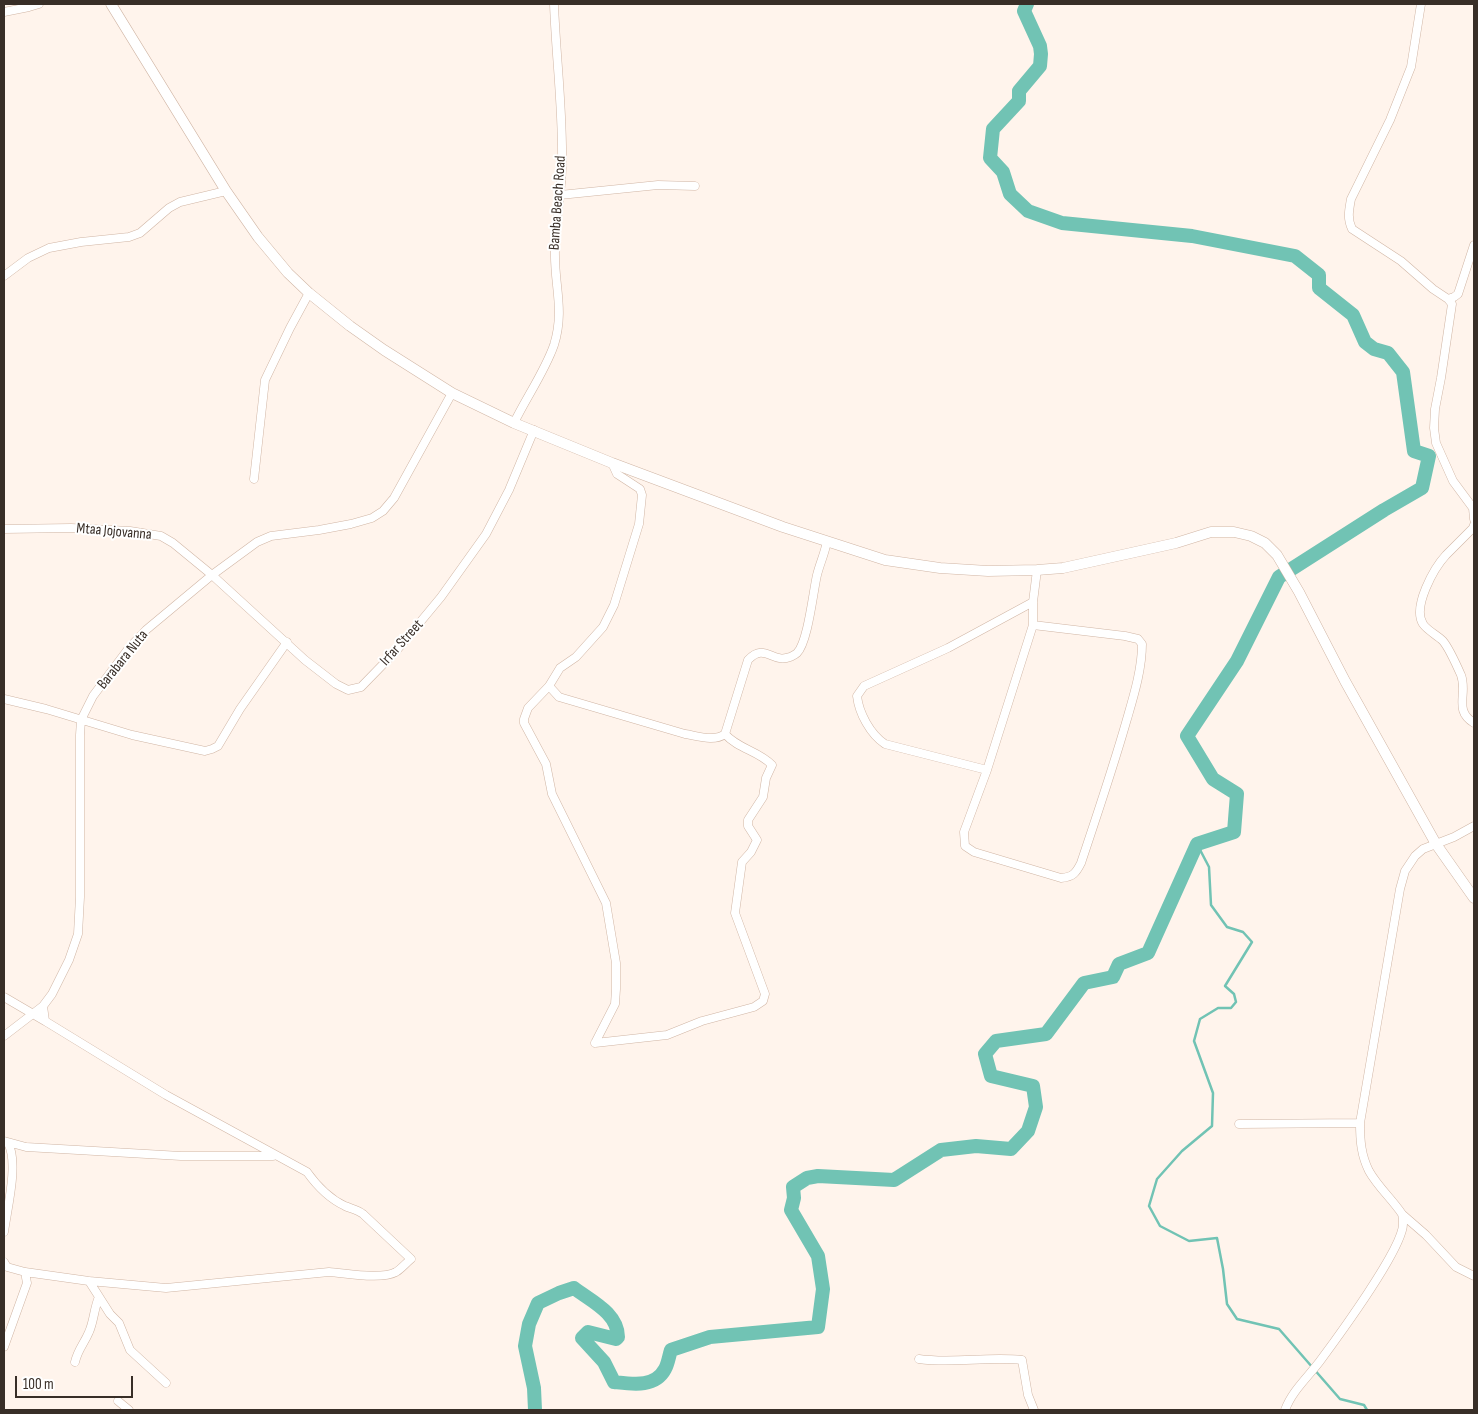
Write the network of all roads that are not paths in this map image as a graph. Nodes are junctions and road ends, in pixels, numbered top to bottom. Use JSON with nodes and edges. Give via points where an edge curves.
{"nodes":[{"id":1,"x":39,"y":4,"type":"edge"},
{"id":2,"x":554,"y":4,"type":"edge"},
{"id":3,"x":1421,"y":4,"type":"edge"},
{"id":4,"x":116,"y":6,"type":"edge"},
{"id":5,"x":4,"y":12,"type":"edge"},
{"id":6,"x":695,"y":186,"type":"dead end"},
{"id":7,"x":226,"y":192,"type":"junction"},
{"id":8,"x":560,"y":195,"type":"junction"},
{"id":9,"x":1474,"y":245,"type":"edge"},
{"id":10,"x":4,"y":276,"type":"edge"},
{"id":11,"x":309,"y":293,"type":"junction"},
{"id":12,"x":1448,"y":299,"type":"junction"},
{"id":13,"x":452,"y":393,"type":"junction"},
{"id":14,"x":514,"y":423,"type":"junction"},
{"id":15,"x":534,"y":430,"type":"junction"},
{"id":16,"x":612,"y":463,"type":"junction"},
{"id":17,"x":254,"y":479,"type":"dead end"},
{"id":18,"x":1474,"y":519,"type":"edge"},
{"id":19,"x":1474,"y":525,"type":"edge"},
{"id":20,"x":4,"y":529,"type":"edge"},
{"id":21,"x":826,"y":541,"type":"junction"},
{"id":22,"x":1037,"y":570,"type":"junction"},
{"id":23,"x":212,"y":575,"type":"junction"},
{"id":24,"x":1033,"y":602,"type":"junction"},
{"id":25,"x":1033,"y":625,"type":"junction"},
{"id":26,"x":287,"y":642,"type":"junction"},
{"id":27,"x":549,"y":686,"type":"junction"},
{"id":28,"x":4,"y":699,"type":"edge"},
{"id":29,"x":81,"y":720,"type":"junction"},
{"id":30,"x":1474,"y":723,"type":"edge"},
{"id":31,"x":725,"y":734,"type":"junction"},
{"id":32,"x":987,"y":770,"type":"junction"},
{"id":33,"x":1474,"y":826,"type":"edge"},
{"id":34,"x":1436,"y":844,"type":"junction"},
{"id":35,"x":1474,"y":898,"type":"edge"},
{"id":36,"x":4,"y":996,"type":"edge"},
{"id":37,"x":43,"y":1006,"type":"junction"},
{"id":38,"x":33,"y":1014,"type":"junction"},
{"id":39,"x":45,"y":1021,"type":"junction"},
{"id":40,"x":4,"y":1036,"type":"edge"},
{"id":41,"x":1360,"y":1123,"type":"junction"},
{"id":42,"x":1239,"y":1124,"type":"dead end"},
{"id":43,"x":6,"y":1142,"type":"edge"},
{"id":44,"x":275,"y":1156,"type":"junction"},
{"id":45,"x":1403,"y":1215,"type":"junction"},
{"id":46,"x":4,"y":1232,"type":"edge"},
{"id":47,"x":4,"y":1262,"type":"edge"},
{"id":48,"x":25,"y":1272,"type":"junction"},
{"id":49,"x":36,"y":1274,"type":"junction"},
{"id":50,"x":1474,"y":1276,"type":"edge"},
{"id":51,"x":89,"y":1281,"type":"junction"},
{"id":52,"x":28,"y":1283,"type":"junction"},
{"id":53,"x":99,"y":1297,"type":"junction"},
{"id":54,"x":4,"y":1347,"type":"edge"},
{"id":55,"x":918,"y":1359,"type":"dead end"},
{"id":56,"x":75,"y":1362,"type":"dead end"},
{"id":57,"x":166,"y":1383,"type":"dead end"},
{"id":58,"x":118,"y":1402,"type":"dead end"},
{"id":59,"x":129,"y":1410,"type":"edge"},
{"id":60,"x":1034,"y":1410,"type":"edge"},
{"id":61,"x":1285,"y":1410,"type":"edge"}],
"edges":[{"from":1,"to":5,"type":"street"},
{"from":2,"to":8,"type":"street","name":"Bamba Beach Road","via":[[562,141]]},
{"from":3,"to":12,"type":"street","via":[[1411,67],[1390,120],[1351,199],[1349,224]]},
{"from":4,"to":7,"type":"main road"},
{"from":6,"to":8,"type":"street","via":[[658,185]]},
{"from":7,"to":10,"type":"street","via":[[180,202],[168,208],[140,233],[129,237],[49,248],[28,258]]},
{"from":7,"to":11,"type":"main road","via":[[258,237]]},
{"from":8,"to":14,"type":"street","name":"Bamba Beach Road","via":[[555,236],[560,301],[558,325],[550,352]]},
{"from":9,"to":12,"type":"street","via":[[1458,294]]},
{"from":11,"to":13,"type":"main road","via":[[377,345]]},
{"from":11,"to":17,"type":"street","via":[[265,380]]},
{"from":12,"to":18,"type":"street","via":[[1452,304],[1434,428],[1436,443],[1453,481],[1473,508]]},
{"from":13,"to":14,"type":"main road"},
{"from":13,"to":23,"type":"street","name":"Barabara Nuta","via":[[394,498],[383,511],[351,524],[271,536]]},
{"from":14,"to":15,"type":"main road"},
{"from":15,"to":16,"type":"main road"},
{"from":15,"to":26,"type":"street","name":"Irfar Street","via":[[486,534],[441,597],[361,687],[348,690],[336,684]]},
{"from":16,"to":21,"type":"main road"},
{"from":16,"to":27,"type":"street","via":[[617,474],[640,489],[639,524],[614,605],[603,627],[576,657],[560,668]]},
{"from":19,"to":30,"type":"street","via":[[1436,569],[1422,596],[1419,616],[1424,625],[1444,642],[1461,676],[1462,709]]},
{"from":20,"to":23,"type":"street","name":"Mtaa Jojovanna","via":[[71,528],[161,536]]},
{"from":21,"to":22,"type":"main road","via":[[885,560],[940,568]]},
{"from":21,"to":31,"type":"street","via":[[804,638],[797,653],[781,659],[755,652],[748,660]]},
{"from":22,"to":24,"type":"street"},
{"from":22,"to":34,"type":"main road","via":[[1063,568],[1211,532],[1234,532],[1265,544],[1277,555],[1292,580]]},
{"from":23,"to":26,"type":"street","name":"Irfar Street"},
{"from":23,"to":29,"type":"street","name":"Barabara Nuta","via":[[129,648],[93,696]]},
{"from":24,"to":25,"type":"street"},
{"from":24,"to":32,"type":"street","via":[[948,648],[864,686],[857,696],[872,733],[885,744]]},
{"from":25,"to":32,"type":"street"},
{"from":25,"to":32,"type":"street","via":[[1125,636],[1138,639],[1142,644],[1135,691],[1112,773],[1076,874],[1061,878],[974,852],[965,846],[964,832]]},
{"from":26,"to":29,"type":"street","via":[[218,746],[212,750],[132,735]]},
{"from":27,"to":31,"type":"street","via":[[558,697],[685,734],[720,738]]},
{"from":27,"to":31,"type":"street","via":[[528,708],[524,724],[546,764],[552,794],[606,903],[616,963],[615,1004],[595,1043],[667,1035],[764,1001],[735,913],[742,862],[756,840],[748,820],[763,797],[772,765],[732,742]]},
{"from":28,"to":29,"type":"street"},
{"from":29,"to":37,"type":"street","name":"Barabara Nuta","via":[[78,934],[69,960]]},
{"from":33,"to":34,"type":"street"},
{"from":34,"to":35,"type":"main road"},
{"from":34,"to":41,"type":"street","via":[[1415,856],[1402,880]]},
{"from":36,"to":38,"type":"street"},
{"from":37,"to":38,"type":"street","name":"Barabara Nuta"},
{"from":37,"to":39,"type":"street"},
{"from":38,"to":39,"type":"street"},
{"from":38,"to":40,"type":"street","name":"Barabara Nuta"},
{"from":39,"to":44,"type":"street","via":[[166,1095]]},
{"from":41,"to":42,"type":"street"},
{"from":41,"to":45,"type":"street","via":[[1363,1158],[1387,1197]]},
{"from":43,"to":44,"type":"street","via":[[26,1147],[182,1156]]},
{"from":43,"to":46,"type":"street","via":[[11,1149],[12,1171]]},
{"from":44,"to":51,"type":"street","via":[[307,1172],[319,1188],[344,1206],[364,1214],[411,1259],[395,1272],[384,1275],[329,1272],[166,1288]]},
{"from":45,"to":50,"type":"street","via":[[1456,1267]]},
{"from":45,"to":61,"type":"street","via":[[1400,1240]]},
{"from":47,"to":48,"type":"street","via":[[8,1267]]},
{"from":48,"to":49,"type":"street"},
{"from":48,"to":52,"type":"street"},
{"from":49,"to":51,"type":"street"},
{"from":49,"to":52,"type":"street"},
{"from":51,"to":53,"type":"street"},
{"from":52,"to":54,"type":"street"},
{"from":53,"to":56,"type":"street","via":[[89,1332]]},
{"from":53,"to":57,"type":"street","via":[[119,1323],[130,1350]]},
{"from":55,"to":60,"type":"street","via":[[936,1362],[1022,1360]]},
{"from":58,"to":59,"type":"street"}]}
